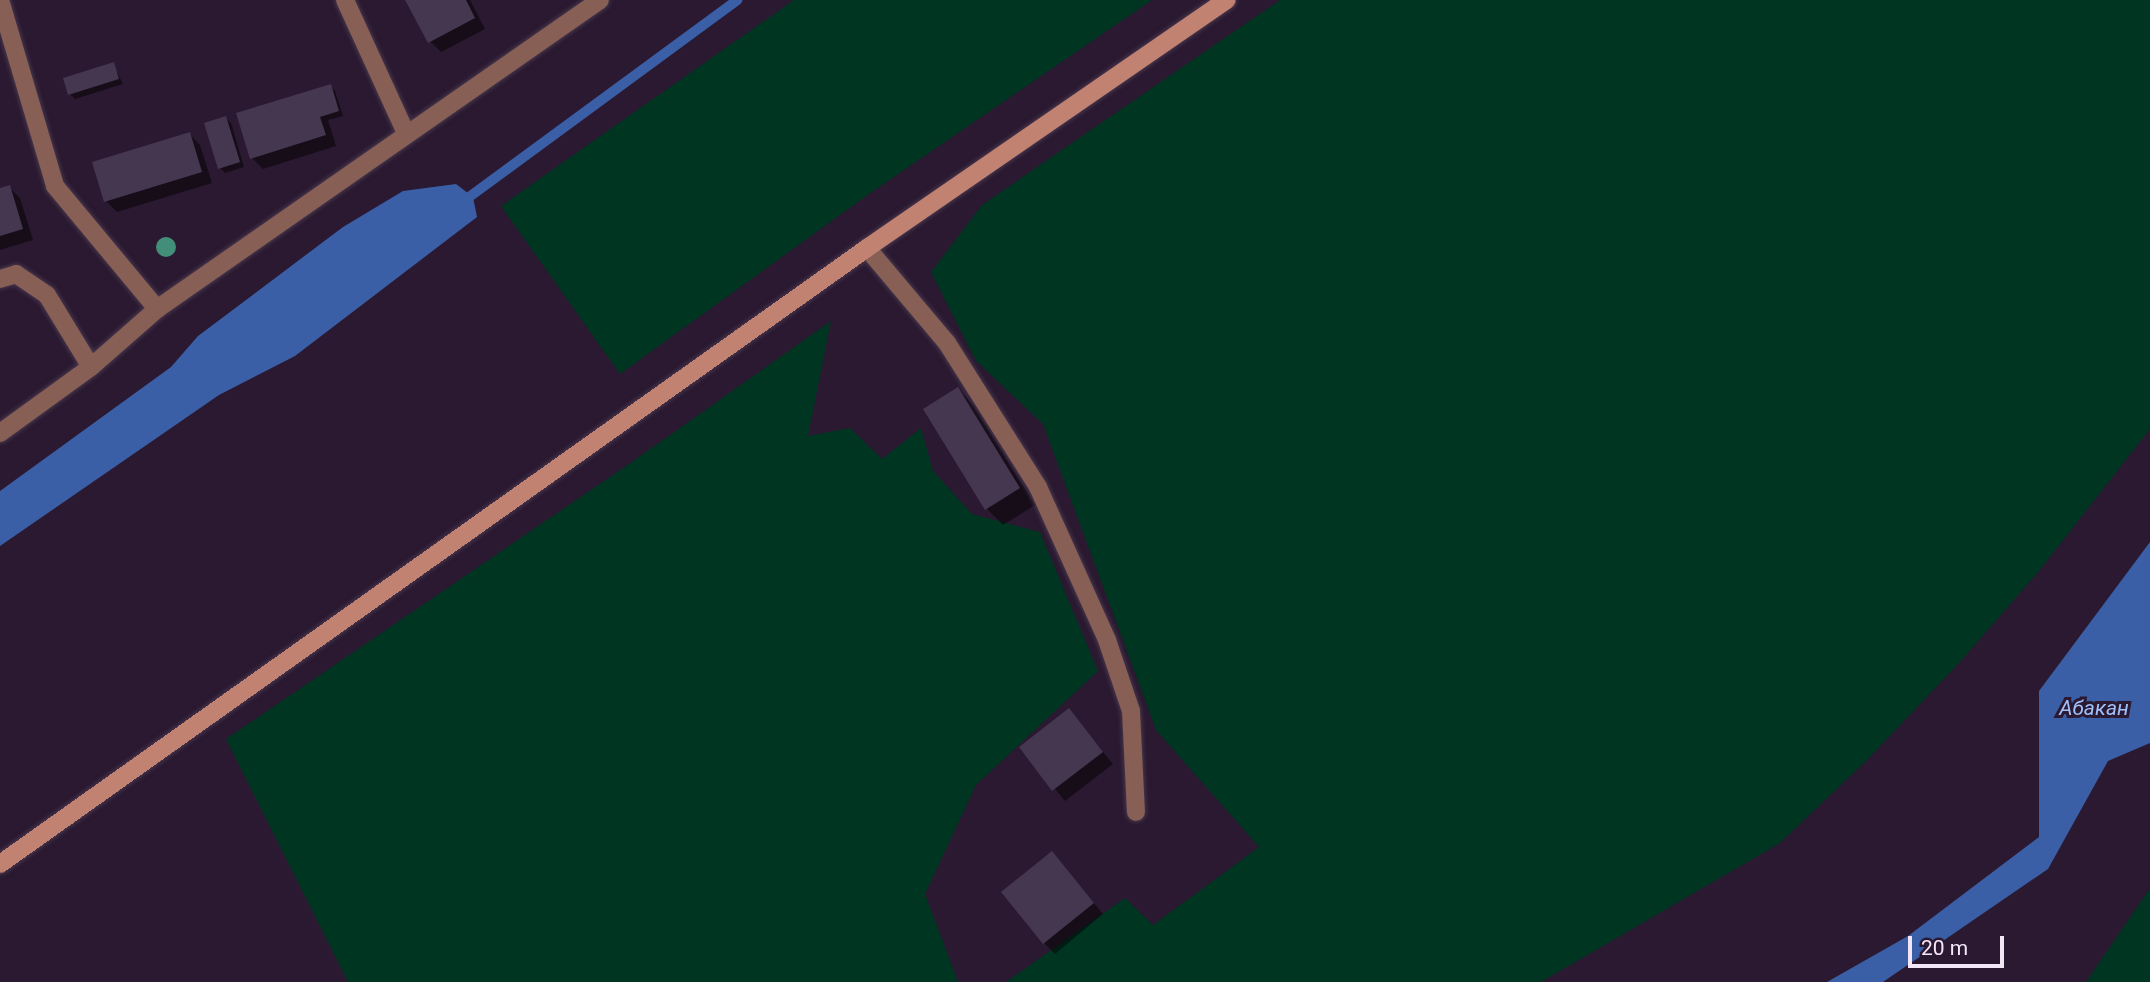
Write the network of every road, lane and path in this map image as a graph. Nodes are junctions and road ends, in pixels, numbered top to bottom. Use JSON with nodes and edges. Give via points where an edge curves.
{"nodes":[{"id":1,"x":0,"y":0,"type":"edge"},
{"id":2,"x":345,"y":0,"type":"edge"},
{"id":3,"x":600,"y":0,"type":"edge"},
{"id":4,"x":1227,"y":0,"type":"edge"},
{"id":5,"x":406,"y":133,"type":"junction"},
{"id":6,"x":867,"y":248,"type":"junction"},
{"id":7,"x":0,"y":279,"type":"edge"},
{"id":8,"x":157,"y":309,"type":"junction"},
{"id":9,"x":91,"y":367,"type":"junction"},
{"id":10,"x":0,"y":433,"type":"edge"},
{"id":11,"x":1136,"y":812,"type":"dead end"},
{"id":12,"x":0,"y":864,"type":"edge"}],
"edges":[{"from":1,"to":8,"type":"street","via":[[55,186]]},
{"from":2,"to":5,"type":"street"},
{"from":3,"to":5,"type":"street"},
{"from":4,"to":6,"type":"main road"},
{"from":5,"to":8,"type":"street"},
{"from":6,"to":11,"type":"street","via":[[947,343],[1038,487],[1107,640],[1131,711]]},
{"from":6,"to":12,"type":"main road"},
{"from":7,"to":9,"type":"street","via":[[16,274],[47,295]]},
{"from":8,"to":9,"type":"street"},
{"from":9,"to":10,"type":"street"}]}
